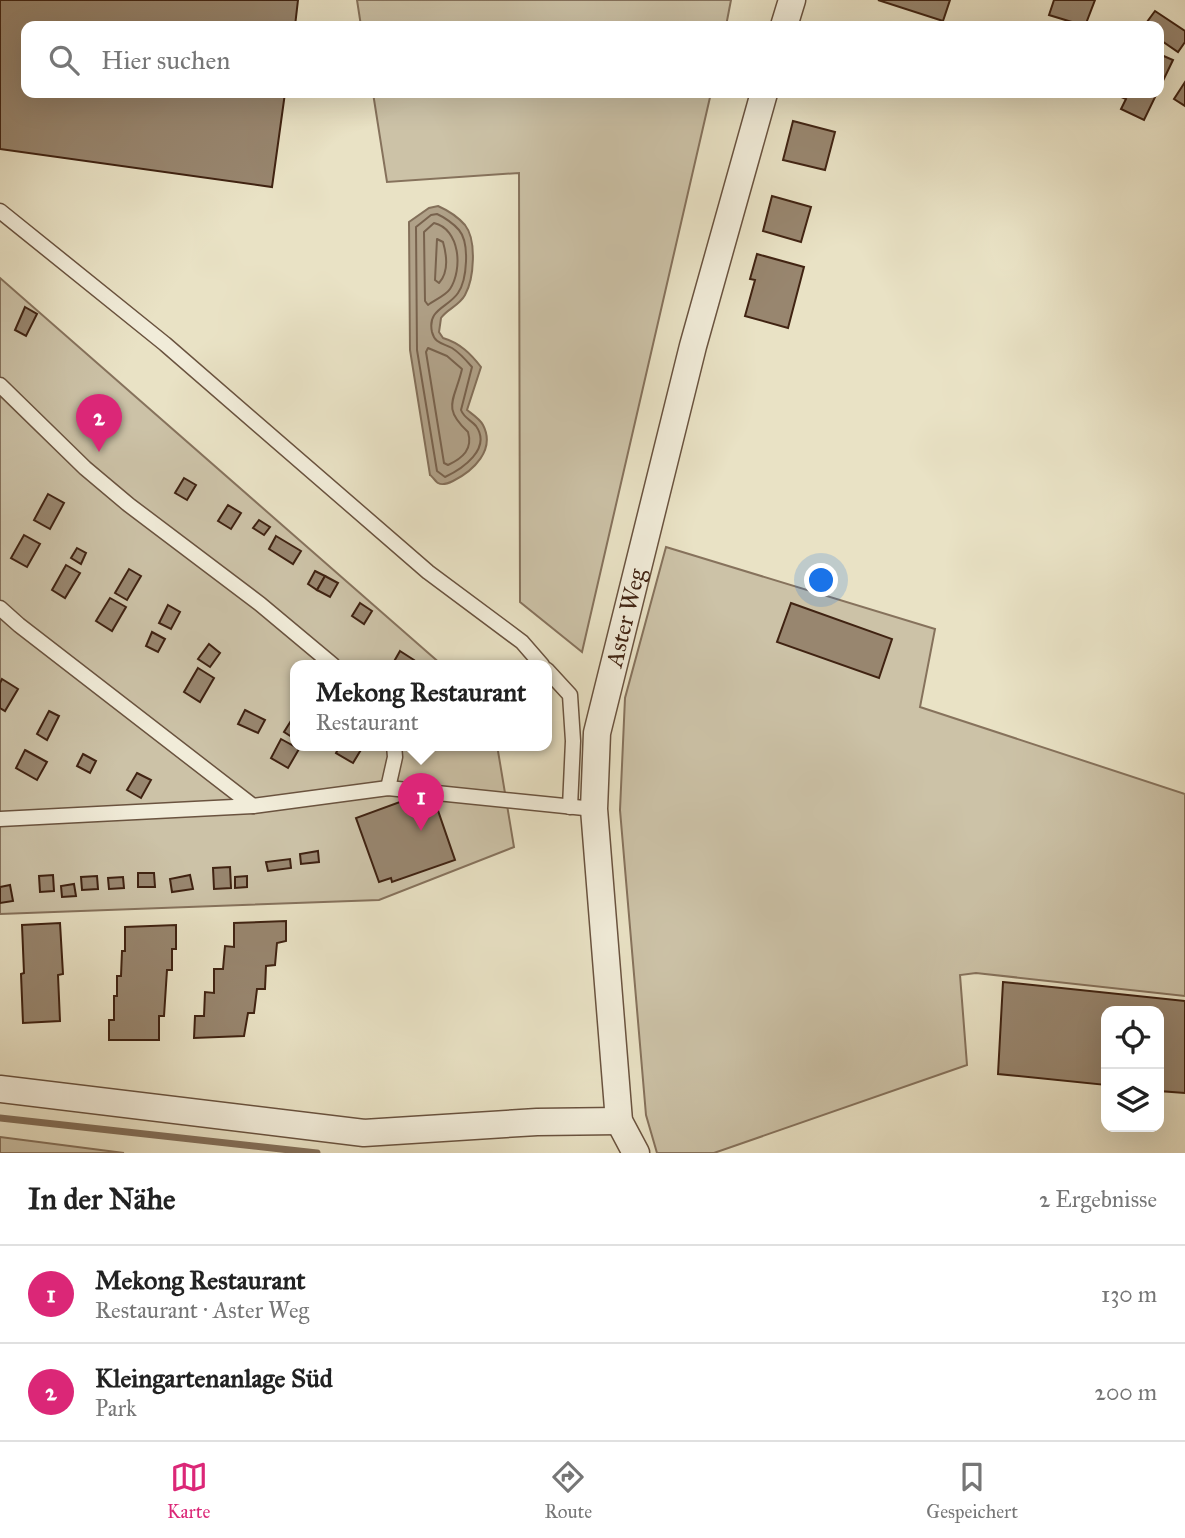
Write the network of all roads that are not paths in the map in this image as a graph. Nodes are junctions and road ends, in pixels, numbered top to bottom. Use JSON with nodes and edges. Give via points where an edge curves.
{"nodes":[{"id":1,"x":792,"y":0,"type":"edge"},
{"id":2,"x":786,"y":21,"type":"edge"},
{"id":3,"x":763,"y":98,"type":"edge"},
{"id":4,"x":0,"y":211,"type":"edge"},
{"id":5,"x":0,"y":384,"type":"edge"},
{"id":6,"x":0,"y":608,"type":"edge"},
{"id":7,"x":327,"y":660,"type":"edge"},
{"id":8,"x":538,"y":660,"type":"edge"},
{"id":9,"x":552,"y":675,"type":"edge"},
{"id":10,"x":394,"y":751,"type":"edge"},
{"id":11,"x":388,"y":788,"type":"junction"},
{"id":12,"x":253,"y":806,"type":"junction"},
{"id":13,"x":582,"y":808,"type":"junction"},
{"id":14,"x":0,"y":819,"type":"edge"},
{"id":15,"x":0,"y":1089,"type":"edge"},
{"id":16,"x":619,"y":1121,"type":"junction"},
{"id":17,"x":362,"y":1143,"type":"edge"},
{"id":18,"x":636,"y":1153,"type":"edge"}],
"edges":[{"from":1,"to":2,"type":"street"},
{"from":3,"to":13,"type":"street","name":"Aster Weg","via":[[693,346]]},
{"from":4,"to":8,"type":"lane","via":[[165,344],[428,572],[522,642]]},
{"from":5,"to":7,"type":"lane","via":[[85,468]]},
{"from":6,"to":12,"type":"lane"},
{"from":9,"to":13,"type":"lane","via":[[570,695]]},
{"from":10,"to":11,"type":"lane"},
{"from":11,"to":12,"type":"lane"},
{"from":11,"to":13,"type":"lane"},
{"from":12,"to":14,"type":"lane"},
{"from":13,"to":16,"type":"street","name":"Aster Weg"},
{"from":15,"to":17,"type":"street"},
{"from":16,"to":17,"type":"street","via":[[537,1122]]},
{"from":16,"to":18,"type":"street","name":"Aster Weg"}]}
